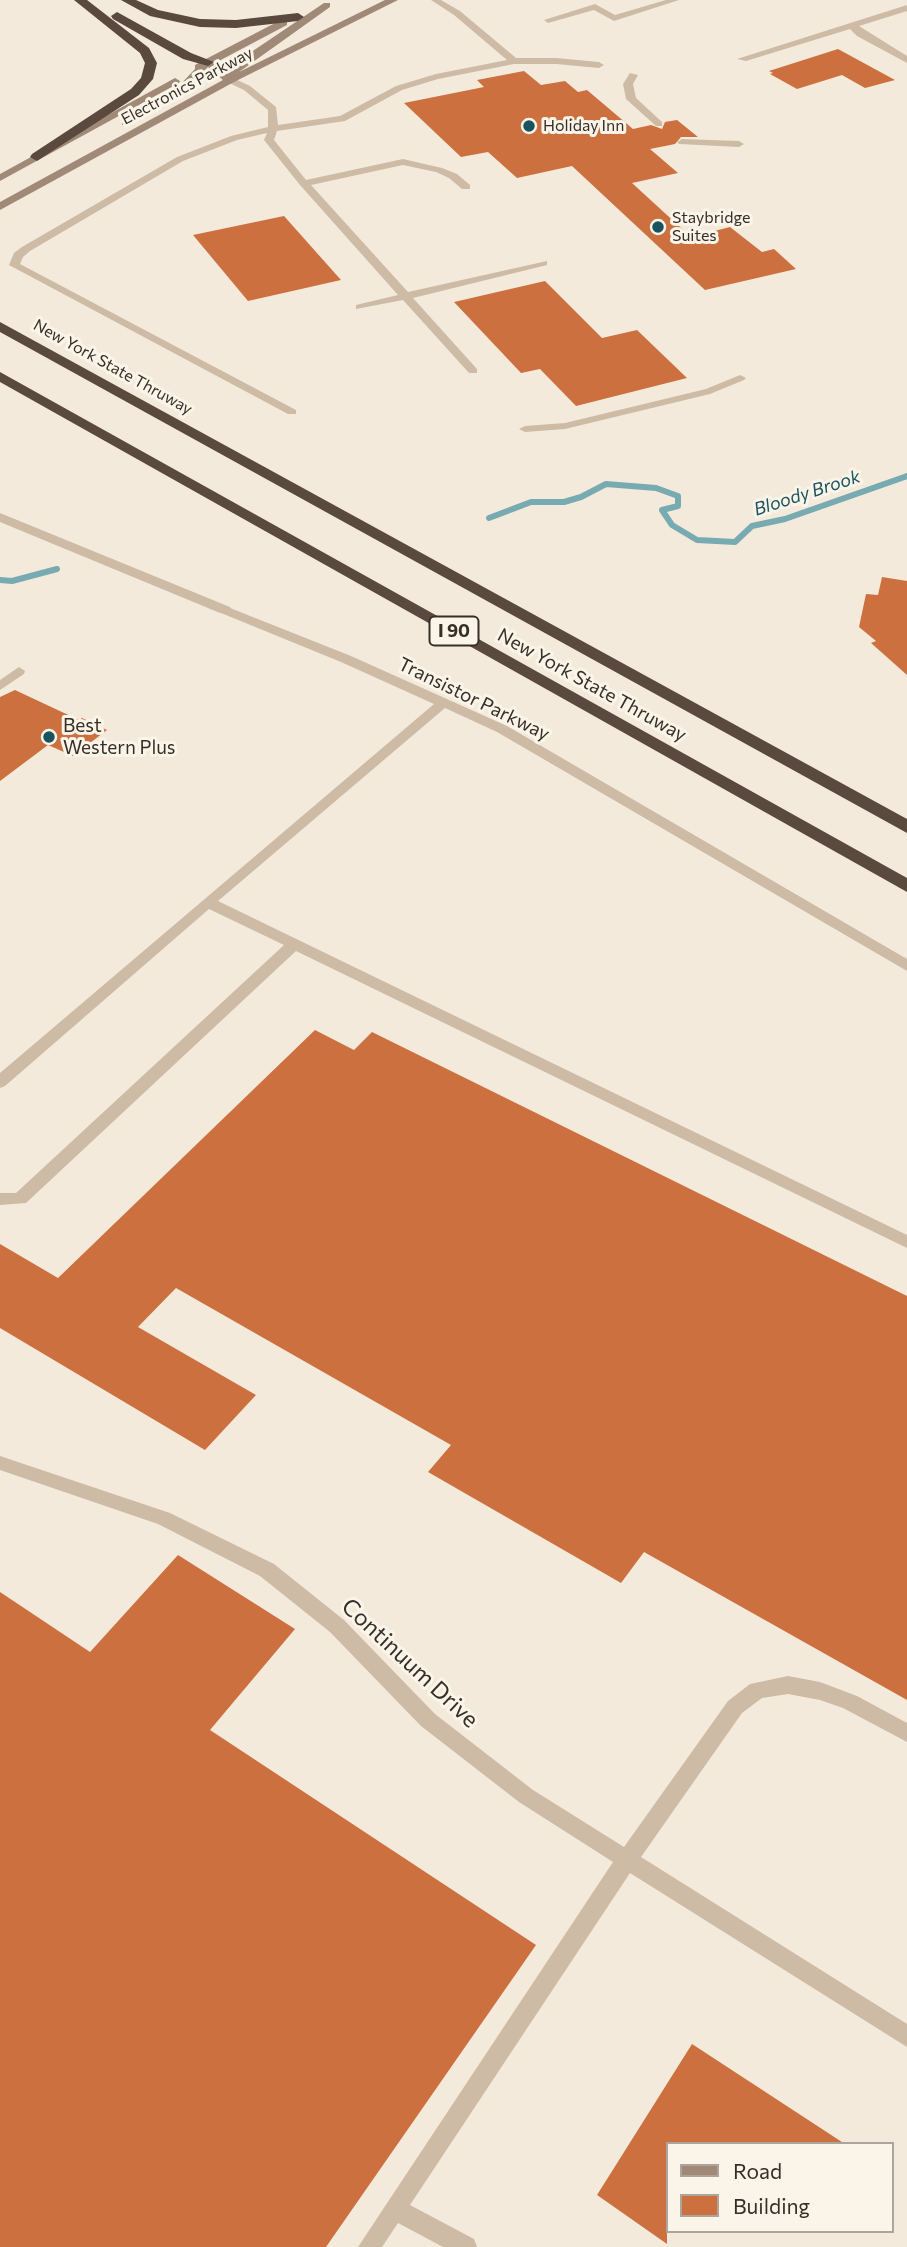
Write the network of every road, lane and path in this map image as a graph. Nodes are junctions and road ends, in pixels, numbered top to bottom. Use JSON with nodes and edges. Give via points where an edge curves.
{"nodes":[{"id":1,"x":80,"y":0,"type":"edge"},
{"id":2,"x":90,"y":0,"type":"edge"},
{"id":3,"x":111,"y":0,"type":"edge"},
{"id":4,"x":127,"y":0,"type":"edge"},
{"id":5,"x":393,"y":0,"type":"edge"},
{"id":6,"x":435,"y":0,"type":"edge"},
{"id":7,"x":584,"y":0,"type":"edge"},
{"id":8,"x":675,"y":0,"type":"edge"},
{"id":9,"x":332,"y":2,"type":"edge"},
{"id":10,"x":595,"y":7,"type":"junction"},
{"id":11,"x":907,"y":8,"type":"edge"},
{"id":12,"x":298,"y":17,"type":"junction"},
{"id":13,"x":548,"y":20,"type":"dead end"},
{"id":14,"x":852,"y":26,"type":"junction"},
{"id":15,"x":741,"y":59,"type":"dead end"},
{"id":16,"x":907,"y":60,"type":"edge"},
{"id":17,"x":514,"y":61,"type":"junction"},
{"id":18,"x":208,"y":62,"type":"junction"},
{"id":19,"x":598,"y":65,"type":"dead end"},
{"id":20,"x":633,"y":75,"type":"dead end"},
{"id":21,"x":230,"y":80,"type":"junction"},
{"id":22,"x":659,"y":124,"type":"dead end"},
{"id":23,"x":273,"y":128,"type":"junction"},
{"id":24,"x":682,"y":142,"type":"dead end"},
{"id":25,"x":739,"y":144,"type":"dead end"},
{"id":26,"x":37,"y":157,"type":"junction"},
{"id":27,"x":0,"y":178,"type":"edge"},
{"id":28,"x":304,"y":183,"type":"junction"},
{"id":29,"x":466,"y":187,"type":"dead end"},
{"id":30,"x":1,"y":207,"type":"edge"},
{"id":31,"x":543,"y":263,"type":"dead end"},
{"id":32,"x":406,"y":296,"type":"junction"},
{"id":33,"x":360,"y":307,"type":"dead end"},
{"id":34,"x":0,"y":326,"type":"edge"},
{"id":35,"x":473,"y":371,"type":"dead end"},
{"id":36,"x":0,"y":376,"type":"edge"},
{"id":37,"x":740,"y":379,"type":"dead end"},
{"id":38,"x":292,"y":412,"type":"dead end"},
{"id":39,"x":525,"y":429,"type":"dead end"},
{"id":40,"x":0,"y":517,"type":"edge"},
{"id":41,"x":225,"y":610,"type":"joint"},
{"id":42,"x":19,"y":671,"type":"dead end"},
{"id":43,"x":0,"y":686,"type":"edge"},
{"id":44,"x":443,"y":703,"type":"junction"},
{"id":45,"x":907,"y":827,"type":"edge"},
{"id":46,"x":907,"y":886,"type":"edge"},
{"id":47,"x":208,"y":902,"type":"junction"},
{"id":48,"x":294,"y":944,"type":"junction"},
{"id":49,"x":907,"y":966,"type":"edge"},
{"id":50,"x":0,"y":1082,"type":"edge"},
{"id":51,"x":0,"y":1199,"type":"edge"},
{"id":52,"x":907,"y":1242,"type":"edge"},
{"id":53,"x":0,"y":1462,"type":"edge"},
{"id":54,"x":907,"y":1733,"type":"edge"},
{"id":55,"x":628,"y":1858,"type":"junction"},
{"id":56,"x":907,"y":2036,"type":"edge"},
{"id":57,"x":395,"y":2209,"type":"junction"},
{"id":58,"x":369,"y":2247,"type":"edge"},
{"id":59,"x":466,"y":2247,"type":"edge"}],
"edges":[{"from":1,"to":26,"type":"highway","via":[[145,51],[151,63],[147,79],[135,92]]},
{"from":2,"to":18,"type":"highway","via":[[187,56]]},
{"from":3,"to":18,"type":"highway","via":[[199,51]]},
{"from":4,"to":12,"type":"highway","via":[[154,13],[200,23]]},
{"from":5,"to":21,"type":"main road","name":"Electronics Parkway"},
{"from":6,"to":17,"type":"lane"},
{"from":7,"to":10,"type":"lane"},
{"from":8,"to":10,"type":"lane","via":[[614,18]]},
{"from":9,"to":12,"type":"main road","name":"Electronics Parkway"},
{"from":9,"to":21,"type":"main road","via":[[236,67]]},
{"from":10,"to":13,"type":"lane"},
{"from":11,"to":14,"type":"street"},
{"from":12,"to":18,"type":"main road","name":"Electronics Parkway"},
{"from":14,"to":15,"type":"street"},
{"from":14,"to":16,"type":"street"},
{"from":17,"to":19,"type":"lane"},
{"from":17,"to":23,"type":"lane","via":[[399,88],[342,119]]},
{"from":18,"to":21,"type":"main road"},
{"from":18,"to":26,"type":"main road","name":"Electronics Parkway"},
{"from":18,"to":30,"type":"main road","via":[[182,89],[74,154]]},
{"from":20,"to":22,"type":"lane","via":[[628,84],[631,99]]},
{"from":21,"to":23,"type":"lane","via":[[273,109]]},
{"from":21,"to":30,"type":"main road","name":"Electronics Parkway"},
{"from":23,"to":28,"type":"lane","via":[[269,140]]},
{"from":23,"to":38,"type":"lane","via":[[180,159],[26,249],[14,265]]},
{"from":24,"to":25,"type":"lane"},
{"from":26,"to":27,"type":"main road","name":"Electronics Parkway"},
{"from":28,"to":29,"type":"lane","via":[[403,162],[453,176]]},
{"from":28,"to":32,"type":"lane"},
{"from":31,"to":32,"type":"lane"},
{"from":32,"to":33,"type":"lane"},
{"from":32,"to":35,"type":"lane"},
{"from":34,"to":45,"type":"highway","name":"New York State Thruway","number":"I 90"},
{"from":36,"to":46,"type":"highway","name":"New York State Thruway","number":"I 90"},
{"from":37,"to":39,"type":"lane","via":[[710,391],[565,426]]},
{"from":40,"to":41,"type":"street","name":"Transistor Parkway"},
{"from":41,"to":44,"type":"lane","name":"Transistor Parkway"},
{"from":42,"to":43,"type":"lane"},
{"from":44,"to":47,"type":"lane"},
{"from":44,"to":49,"type":"lane","name":"Transistor Parkway","via":[[502,729]]},
{"from":47,"to":48,"type":"lane"},
{"from":47,"to":50,"type":"lane"},
{"from":48,"to":51,"type":"lane","via":[[20,1199]]},
{"from":48,"to":52,"type":"lane"},
{"from":53,"to":55,"type":"lane","name":"Continuum Drive","via":[[163,1518],[267,1570],[337,1626],[428,1720],[526,1796]]},
{"from":54,"to":55,"type":"lane","via":[[820,1690],[788,1685],[757,1690],[735,1707]]},
{"from":55,"to":56,"type":"lane","name":"Continuum Drive"},
{"from":55,"to":57,"type":"lane"},
{"from":57,"to":58,"type":"lane"},
{"from":57,"to":59,"type":"lane"}]}
